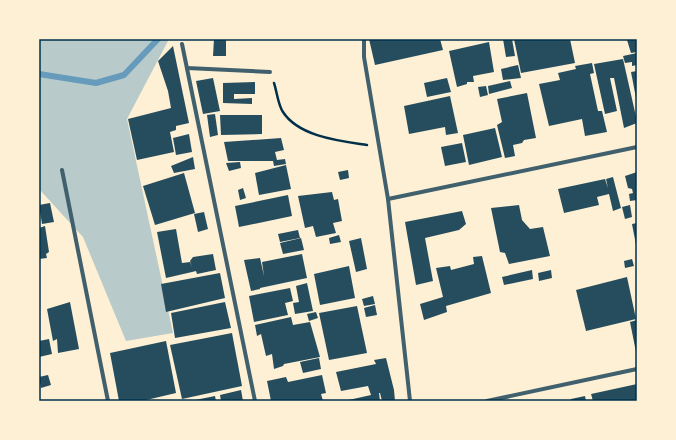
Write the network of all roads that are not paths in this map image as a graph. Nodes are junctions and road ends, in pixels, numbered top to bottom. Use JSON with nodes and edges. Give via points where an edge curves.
{"nodes":[{"id":1,"x":364,"y":39,"type":"edge"},
{"id":2,"x":182,"y":44,"type":"dead end"},
{"id":3,"x":187,"y":68,"type":"junction"},
{"id":4,"x":270,"y":72,"type":"road end"},
{"id":5,"x":637,"y":147,"type":"edge"},
{"id":6,"x":62,"y":170,"type":"dead end"},
{"id":7,"x":388,"y":199,"type":"junction"},
{"id":8,"x":637,"y":369,"type":"edge"},
{"id":9,"x":108,"y":401,"type":"edge"},
{"id":10,"x":256,"y":401,"type":"edge"},
{"id":11,"x":410,"y":401,"type":"edge"},
{"id":12,"x":487,"y":401,"type":"edge"}],
"edges":[{"from":1,"to":7,"type":"street","via":[[364,57]]},
{"from":2,"to":3,"type":"street"},
{"from":3,"to":4,"type":"street"},
{"from":3,"to":10,"type":"street"},
{"from":5,"to":7,"type":"street"},
{"from":6,"to":9,"type":"street"},
{"from":7,"to":11,"type":"street"},
{"from":8,"to":12,"type":"street"}]}
